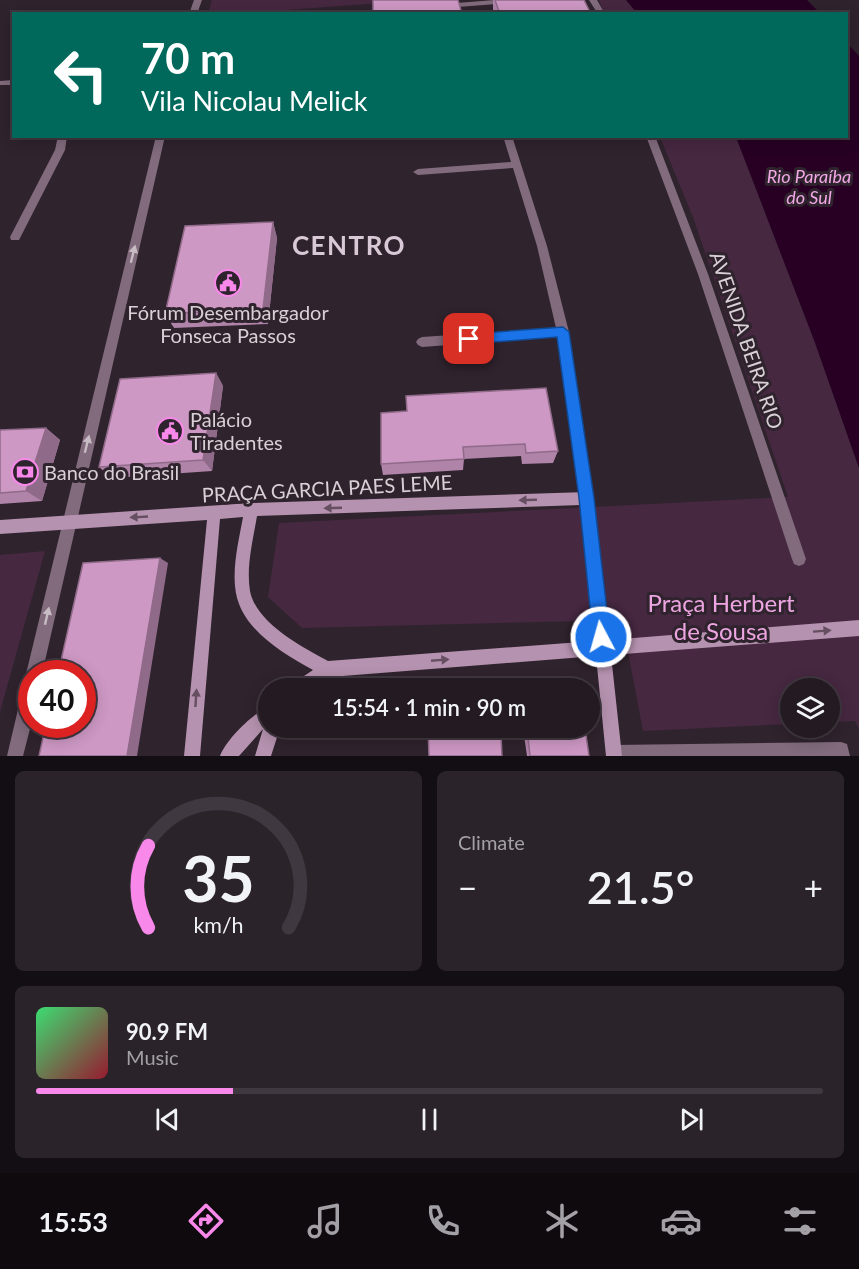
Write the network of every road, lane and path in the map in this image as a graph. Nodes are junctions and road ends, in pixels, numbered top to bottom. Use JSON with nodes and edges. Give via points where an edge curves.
{"nodes":[{"id":1,"x":524,"y":0,"type":"edge"},
{"id":2,"x":468,"y":2,"type":"edge"},
{"id":3,"x":435,"y":7,"type":"edge"},
{"id":4,"x":401,"y":10,"type":"edge"},
{"id":5,"x":378,"y":12,"type":"edge"},
{"id":6,"x":63,"y":138,"type":"edge"},
{"id":7,"x":161,"y":138,"type":"edge"},
{"id":8,"x":508,"y":138,"type":"edge"},
{"id":9,"x":651,"y":138,"type":"edge"},
{"id":10,"x":516,"y":165,"type":"junction"},
{"id":11,"x":418,"y":172,"type":"dead end"},
{"id":12,"x":15,"y":237,"type":"dead end"},
{"id":13,"x":563,"y":332,"type":"junction"},
{"id":14,"x":422,"y":342,"type":"dead end"},
{"id":15,"x":587,"y":498,"type":"junction"},
{"id":16,"x":251,"y":510,"type":"junction"},
{"id":17,"x":214,"y":514,"type":"junction"},
{"id":18,"x":69,"y":521,"type":"junction"},
{"id":19,"x":0,"y":527,"type":"edge"},
{"id":20,"x":799,"y":559,"type":"dead end"},
{"id":21,"x":859,"y":628,"type":"edge"},
{"id":22,"x":37,"y":660,"type":"edge"},
{"id":23,"x":327,"y":669,"type":"junction"},
{"id":24,"x":315,"y":678,"type":"edge"},
{"id":25,"x":258,"y":723,"type":"edge"},
{"id":26,"x":19,"y":738,"type":"edge"},
{"id":27,"x":269,"y":738,"type":"edge"},
{"id":28,"x":841,"y":753,"type":"edge"},
{"id":29,"x":614,"y":754,"type":"edge"},
{"id":30,"x":15,"y":756,"type":"edge"},
{"id":31,"x":192,"y":756,"type":"edge"},
{"id":32,"x":228,"y":756,"type":"edge"},
{"id":33,"x":263,"y":756,"type":"edge"}],
"edges":[{"from":1,"to":2,"type":"street"},
{"from":2,"to":3,"type":"street"},
{"from":4,"to":5,"type":"street"},
{"from":6,"to":12,"type":"street"},
{"from":18,"to":7,"type":"street","one_way":true},
{"from":8,"to":10,"type":"street"},
{"from":9,"to":20,"type":"street","name":"AVENIDA BEIRA RIO","via":[[703,274]]},
{"from":10,"to":11,"type":"street"},
{"from":10,"to":13,"type":"street","via":[[542,246]]},
{"from":13,"to":14,"type":"street"},
{"from":13,"to":15,"type":"street"},
{"from":15,"to":16,"type":"street","name":"PRAÇA GARCIA PAES LEME","one_way":true},
{"from":15,"to":29,"type":"street"},
{"from":16,"to":17,"type":"street","name":"PRAÇA GARCIA PAES LEME"},
{"from":16,"to":23,"type":"street","via":[[242,593],[251,613],[289,649]]},
{"from":17,"to":18,"type":"street","name":"PRAÇA GARCIA PAES LEME","one_way":true},
{"from":31,"to":17,"type":"street","one_way":true},
{"from":18,"to":19,"type":"street","name":"PRAÇA GARCIA PAES LEME"},
{"from":22,"to":18,"type":"street","one_way":true},
{"from":23,"to":21,"type":"street","one_way":true},
{"from":23,"to":24,"type":"street"},
{"from":25,"to":32,"type":"street"},
{"from":26,"to":30,"type":"street"},
{"from":27,"to":33,"type":"street"},
{"from":28,"to":29,"type":"street"}]}
